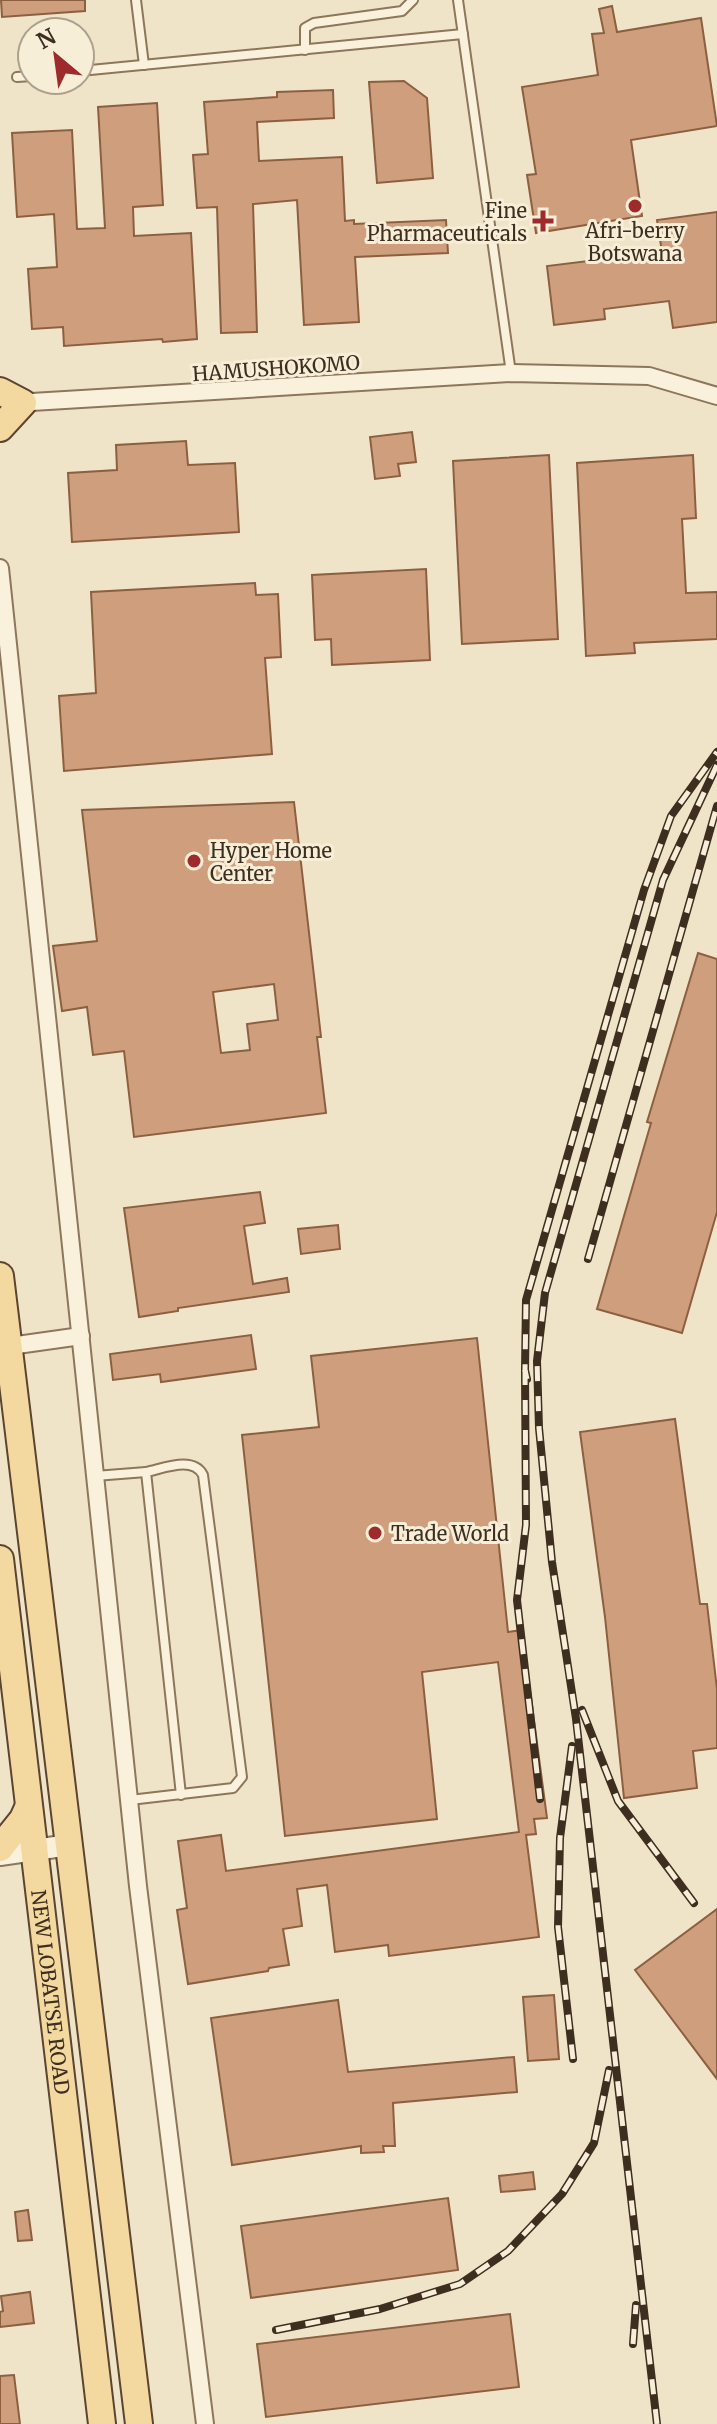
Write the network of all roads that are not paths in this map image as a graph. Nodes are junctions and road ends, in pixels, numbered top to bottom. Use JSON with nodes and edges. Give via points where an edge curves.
{"nodes":[{"id":1,"x":136,"y":0,"type":"edge"},
{"id":2,"x":413,"y":0,"type":"edge"},
{"id":3,"x":459,"y":1,"type":"edge"},
{"id":4,"x":463,"y":34,"type":"junction"},
{"id":5,"x":305,"y":50,"type":"junction"},
{"id":6,"x":144,"y":65,"type":"junction"},
{"id":7,"x":96,"y":70,"type":"edge"},
{"id":8,"x":511,"y":373,"type":"junction"},
{"id":9,"x":717,"y":396,"type":"edge"},
{"id":10,"x":8,"y":399,"type":"edge"},
{"id":11,"x":0,"y":428,"type":"edge"},
{"id":12,"x":0,"y":568,"type":"edge"},
{"id":13,"x":0,"y":1276,"type":"edge"},
{"id":14,"x":81,"y":1336,"type":"junction"},
{"id":15,"x":4,"y":1347,"type":"edge"},
{"id":16,"x":146,"y":1472,"type":"junction"},
{"id":17,"x":95,"y":1476,"type":"junction"},
{"id":18,"x":0,"y":1559,"type":"edge"},
{"id":19,"x":38,"y":1590,"type":"junction"},
{"id":20,"x":2,"y":1597,"type":"edge"},
{"id":21,"x":181,"y":1795,"type":"junction"},
{"id":22,"x":130,"y":1800,"type":"junction"},
{"id":23,"x":28,"y":1808,"type":"junction"},
{"id":24,"x":69,"y":1845,"type":"junction"},
{"id":25,"x":0,"y":1848,"type":"edge"},
{"id":26,"x":33,"y":1851,"type":"junction"},
{"id":27,"x":0,"y":1857,"type":"edge"},
{"id":28,"x":38,"y":1890,"type":"junction"},
{"id":29,"x":102,"y":2424,"type":"edge"},
{"id":30,"x":139,"y":2424,"type":"edge"},
{"id":31,"x":205,"y":2424,"type":"edge"}],
"edges":[{"from":1,"to":6,"type":"lane"},
{"from":2,"to":5,"type":"lane","via":[[402,11],[314,23],[305,28]]},
{"from":3,"to":4,"type":"lane"},
{"from":4,"to":5,"type":"lane"},
{"from":4,"to":8,"type":"lane"},
{"from":5,"to":6,"type":"lane"},
{"from":6,"to":7,"type":"lane"},
{"from":8,"to":9,"type":"street","name":"HAMUSHOKOMO","via":[[649,376]]},
{"from":8,"to":10,"type":"street","name":"HAMUSHOKOMO"},
{"from":10,"to":11,"type":"main road"},
{"from":12,"to":14,"type":"street"},
{"from":13,"to":15,"type":"main road"},
{"from":14,"to":15,"type":"street"},
{"from":14,"to":17,"type":"street"},
{"from":15,"to":19,"type":"main road"},
{"from":16,"to":17,"type":"lane"},
{"from":16,"to":21,"type":"lane"},
{"from":16,"to":21,"type":"lane","via":[[191,1464],[203,1475],[242,1777],[233,1788]]},
{"from":17,"to":22,"type":"street"},
{"from":18,"to":20,"type":"main road","name":"NEW LOBATSE ROAD"},
{"from":19,"to":20,"type":"main road"},
{"from":19,"to":24,"type":"main road"},
{"from":20,"to":23,"type":"main road","name":"NEW LOBATSE ROAD"},
{"from":21,"to":22,"type":"lane"},
{"from":22,"to":31,"type":"street"},
{"from":23,"to":25,"type":"main road"},
{"from":23,"to":26,"type":"main road","name":"NEW LOBATSE ROAD"},
{"from":24,"to":26,"type":"street"},
{"from":24,"to":30,"type":"main road"},
{"from":26,"to":27,"type":"street"},
{"from":26,"to":28,"type":"main road","name":"NEW LOBATSE ROAD"},
{"from":27,"to":28,"type":"main road"},
{"from":28,"to":29,"type":"main road","name":"NEW LOBATSE ROAD"}]}
